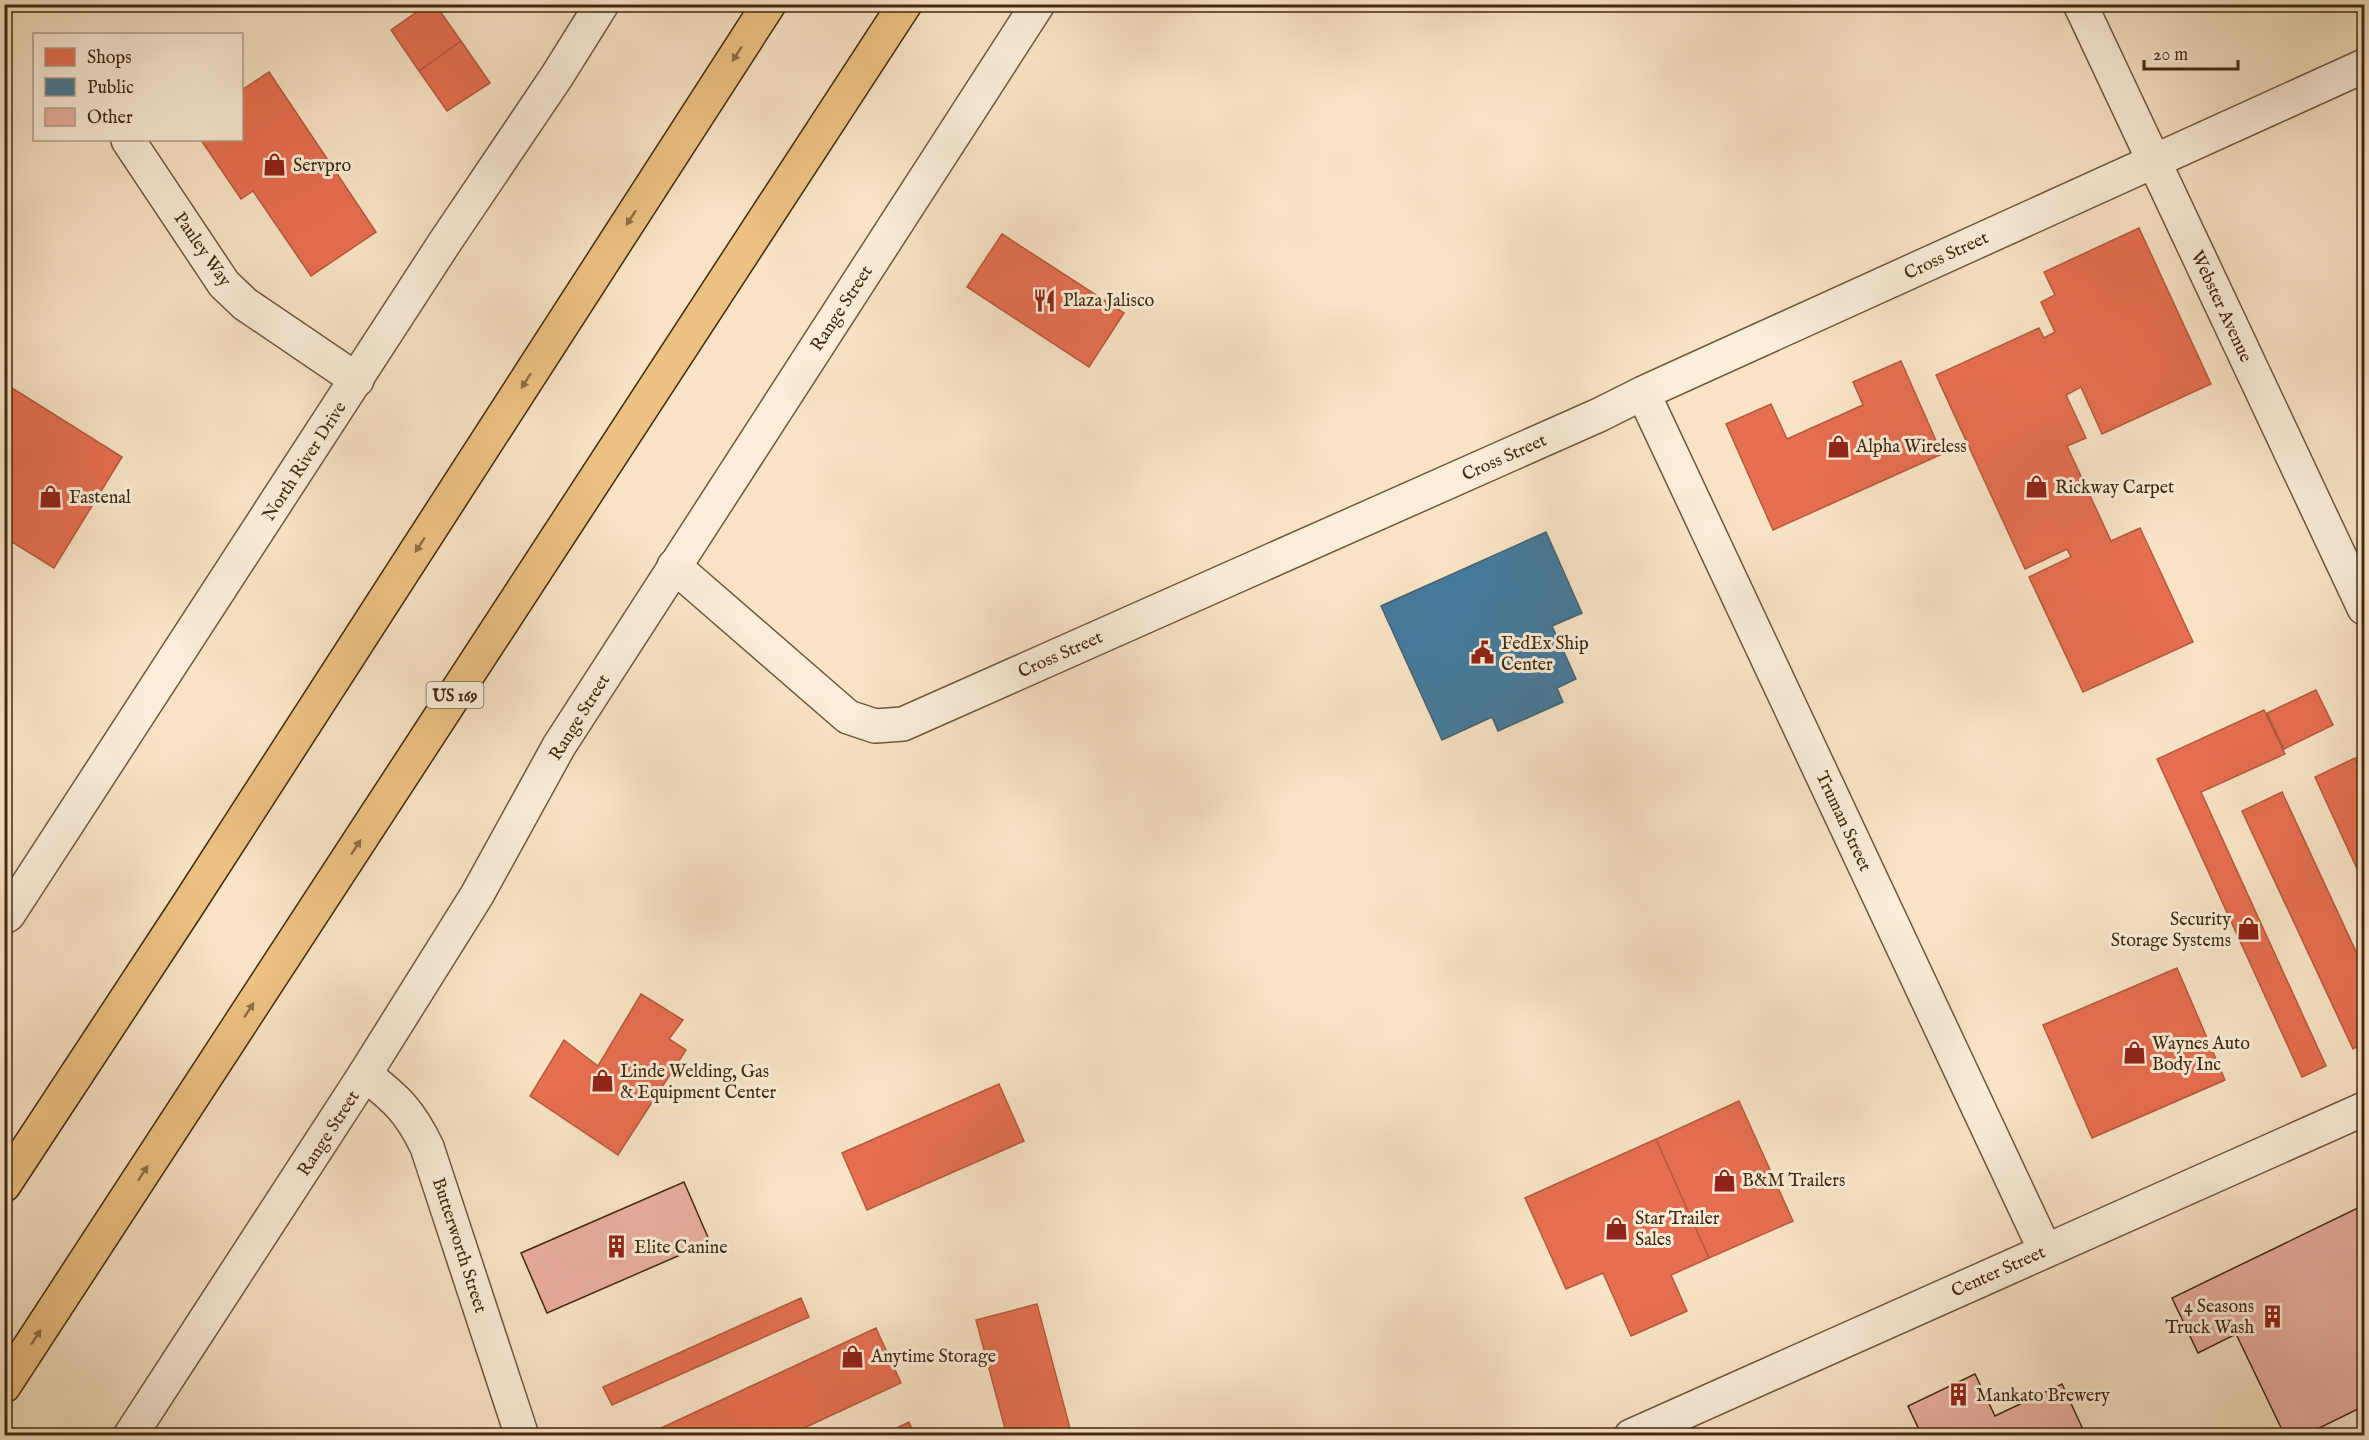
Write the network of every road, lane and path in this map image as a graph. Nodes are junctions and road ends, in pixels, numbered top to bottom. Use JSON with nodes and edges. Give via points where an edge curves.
{"nodes":[{"id":1,"x":602,"y":4,"type":"edge"},
{"id":2,"x":769,"y":4,"type":"edge"},
{"id":3,"x":905,"y":4,"type":"edge"},
{"id":4,"x":1038,"y":4,"type":"edge"},
{"id":5,"x":2080,"y":4,"type":"edge"},
{"id":6,"x":2364,"y":66,"type":"edge"},
{"id":7,"x":129,"y":141,"type":"edge"},
{"id":8,"x":2153,"y":160,"type":"junction"},
{"id":9,"x":357,"y":380,"type":"junction"},
{"id":10,"x":1642,"y":393,"type":"junction"},
{"id":11,"x":674,"y":566,"type":"junction"},
{"id":12,"x":2364,"y":608,"type":"edge"},
{"id":13,"x":4,"y":917,"type":"edge"},
{"id":14,"x":366,"y":1074,"type":"junction"},
{"id":15,"x":2364,"y":1109,"type":"edge"},
{"id":16,"x":4,"y":1185,"type":"edge"},
{"id":17,"x":2045,"y":1250,"type":"junction"},
{"id":18,"x":4,"y":1386,"type":"edge"},
{"id":19,"x":130,"y":1436,"type":"edge"},
{"id":20,"x":522,"y":1436,"type":"edge"},
{"id":21,"x":1631,"y":1436,"type":"edge"}],
"edges":[{"from":1,"to":9,"type":"street","name":"North River Drive"},
{"from":2,"to":16,"type":"highway","one_way":true},
{"from":18,"to":3,"type":"highway","number":"US 169","one_way":true},
{"from":4,"to":11,"type":"street","name":"Range Street"},
{"from":5,"to":8,"type":"street","name":"Webster Avenue"},
{"from":6,"to":8,"type":"street","name":"Cross Street"},
{"from":7,"to":9,"type":"street","name":"Pauley Way","via":[[224,284],[245,304]]},
{"from":8,"to":10,"type":"street","name":"Cross Street"},
{"from":8,"to":12,"type":"street","name":"Webster Avenue"},
{"from":9,"to":13,"type":"street","name":"North River Drive"},
{"from":10,"to":11,"type":"street","name":"Cross Street","via":[[903,724],[875,726],[848,717]]},
{"from":10,"to":17,"type":"street","name":"Truman Street"},
{"from":11,"to":14,"type":"street","name":"Range Street","via":[[559,746],[477,895]]},
{"from":14,"to":19,"type":"street","name":"Range Street"},
{"from":14,"to":20,"type":"street","name":"Butterworth Street","via":[[401,1104],[427,1147]]},
{"from":15,"to":17,"type":"street","name":"Center Street"},
{"from":17,"to":21,"type":"street","name":"Center Street"}]}
